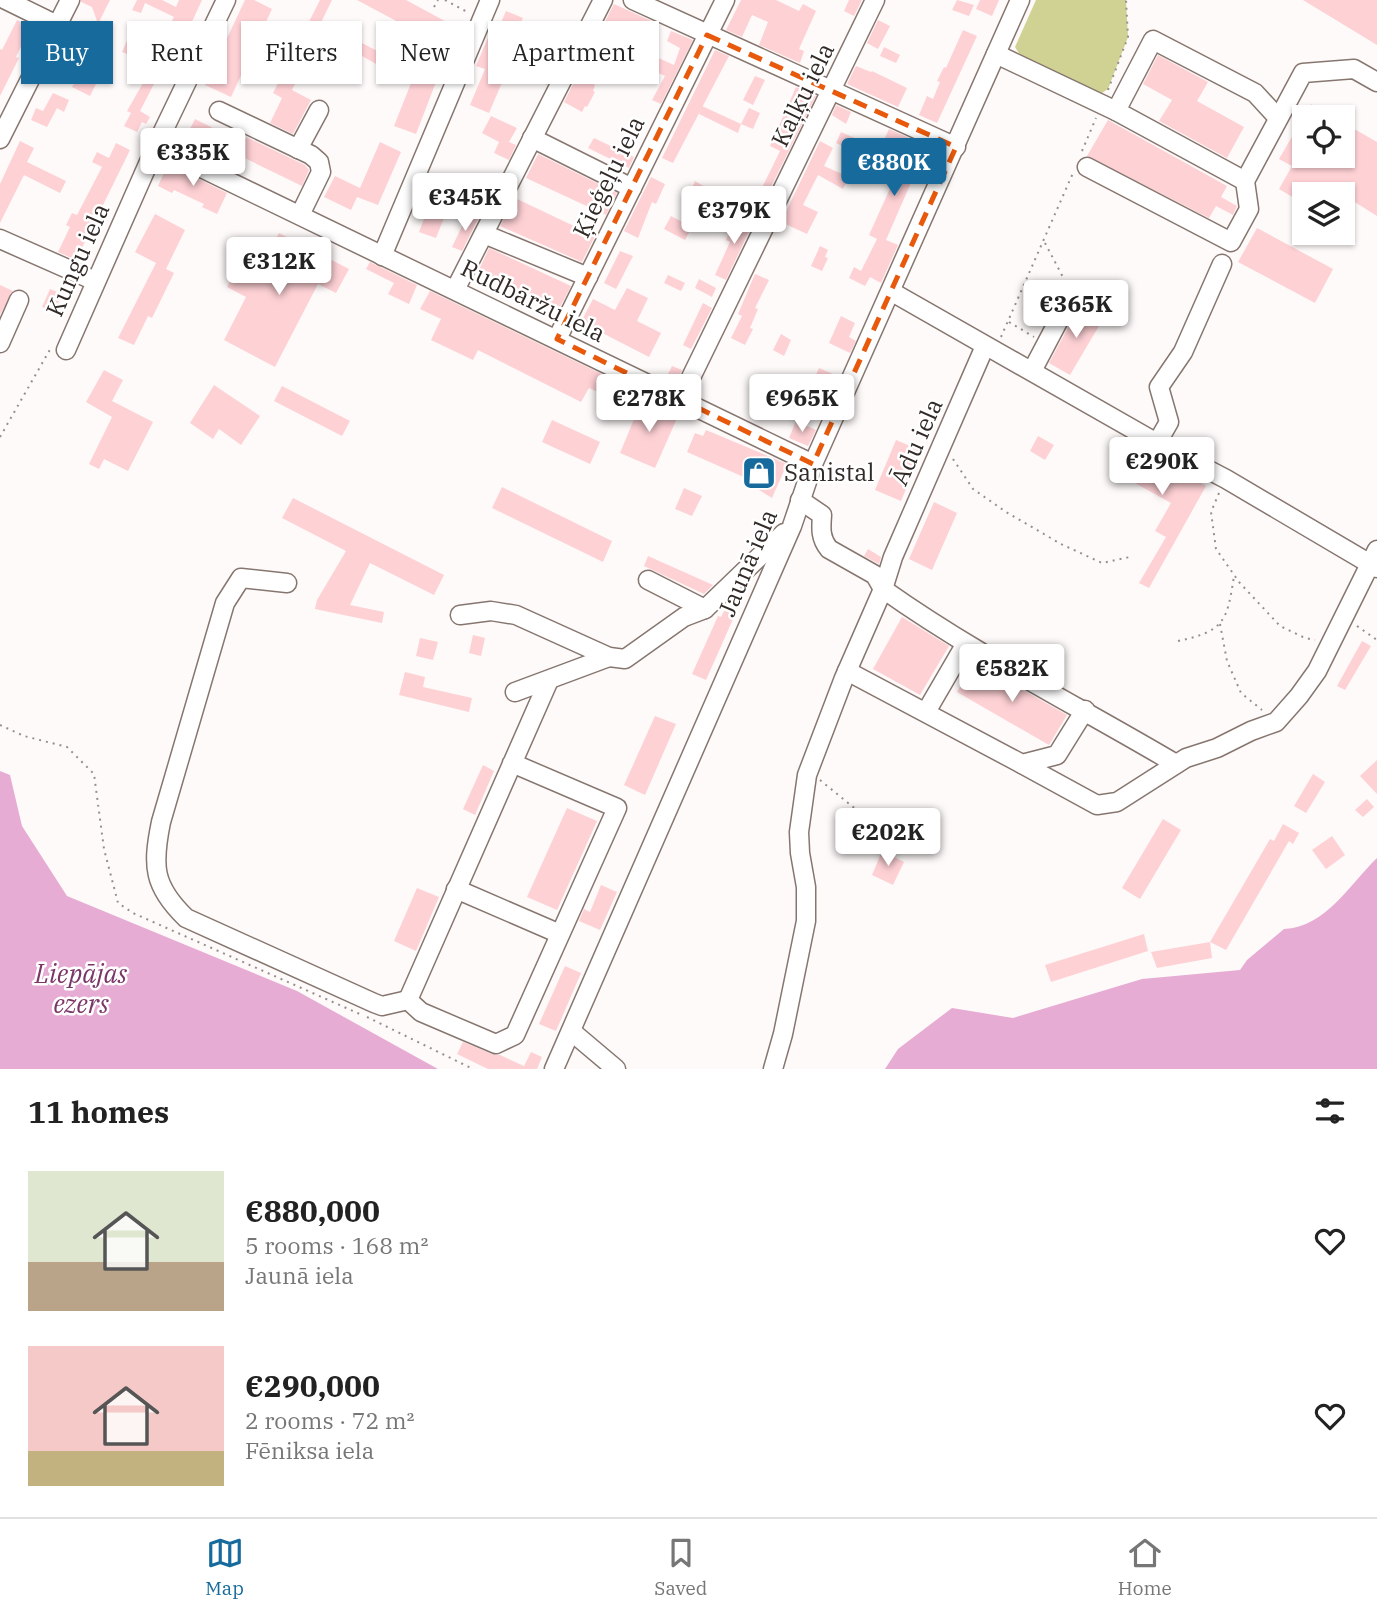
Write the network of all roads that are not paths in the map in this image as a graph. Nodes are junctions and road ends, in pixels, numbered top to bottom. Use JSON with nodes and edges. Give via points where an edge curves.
{"nodes":[{"id":1,"x":6,"y":0,"type":"edge"},
{"id":2,"x":70,"y":0,"type":"edge"},
{"id":3,"x":226,"y":0,"type":"edge"},
{"id":4,"x":490,"y":0,"type":"edge"},
{"id":5,"x":603,"y":0,"type":"edge"},
{"id":6,"x":633,"y":0,"type":"edge"},
{"id":7,"x":725,"y":0,"type":"edge"},
{"id":8,"x":875,"y":0,"type":"edge"},
{"id":9,"x":1020,"y":0,"type":"edge"},
{"id":10,"x":49,"y":21,"type":"edge"},
{"id":11,"x":59,"y":21,"type":"edge"},
{"id":12,"x":707,"y":35,"type":"junction"},
{"id":13,"x":996,"y":54,"type":"junction"},
{"id":14,"x":1377,"y":82,"type":"edge"},
{"id":15,"x":28,"y":84,"type":"edge"},
{"id":16,"x":834,"y":90,"type":"junction"},
{"id":17,"x":1102,"y":104,"type":"junction"},
{"id":18,"x":319,"y":110,"type":"dead end"},
{"id":19,"x":219,"y":111,"type":"dead end"},
{"id":20,"x":1088,"y":116,"type":"dead end"},
{"id":21,"x":1278,"y":118,"type":"junction"},
{"id":22,"x":532,"y":138,"type":"junction"},
{"id":23,"x":0,"y":139,"type":"edge"},
{"id":24,"x":156,"y":146,"type":"junction"},
{"id":25,"x":956,"y":147,"type":"junction"},
{"id":26,"x":298,"y":149,"type":"junction"},
{"id":27,"x":1082,"y":162,"type":"road end"},
{"id":28,"x":1245,"y":181,"type":"junction"},
{"id":29,"x":632,"y":188,"type":"junction"},
{"id":30,"x":300,"y":215,"type":"junction"},
{"id":31,"x":484,"y":234,"type":"junction"},
{"id":32,"x":0,"y":239,"type":"edge"},
{"id":33,"x":382,"y":256,"type":"junction"},
{"id":34,"x":1222,"y":264,"type":"dead end"},
{"id":35,"x":588,"y":277,"type":"junction"},
{"id":36,"x":95,"y":281,"type":"junction"},
{"id":37,"x":455,"y":290,"type":"junction"},
{"id":38,"x":892,"y":292,"type":"junction"},
{"id":39,"x":1072,"y":295,"type":"road end"},
{"id":40,"x":19,"y":300,"type":"dead end"},
{"id":41,"x":557,"y":339,"type":"junction"},
{"id":42,"x":0,"y":342,"type":"edge"},
{"id":43,"x":67,"y":346,"type":"road end"},
{"id":44,"x":990,"y":349,"type":"junction"},
{"id":45,"x":1032,"y":371,"type":"junction"},
{"id":46,"x":680,"y":400,"type":"junction"},
{"id":47,"x":1157,"y":443,"type":"junction"},
{"id":48,"x":813,"y":464,"type":"junction"},
{"id":49,"x":800,"y":500,"type":"junction"},
{"id":50,"x":792,"y":526,"type":"junction"},
{"id":51,"x":1375,"y":560,"type":"edge"},
{"id":52,"x":648,"y":580,"type":"dead end"},
{"id":53,"x":287,"y":583,"type":"dead end"},
{"id":54,"x":883,"y":589,"type":"junction"},
{"id":55,"x":705,"y":609,"type":"junction"},
{"id":56,"x":460,"y":615,"type":"dead end"},
{"id":57,"x":965,"y":645,"type":"junction"},
{"id":58,"x":609,"y":657,"type":"junction"},
{"id":59,"x":847,"y":671,"type":"junction"},
{"id":60,"x":548,"y":680,"type":"junction"},
{"id":61,"x":515,"y":692,"type":"dead end"},
{"id":62,"x":1085,"y":710,"type":"junction"},
{"id":63,"x":926,"y":712,"type":"junction"},
{"id":64,"x":512,"y":762,"type":"junction"},
{"id":65,"x":1022,"y":764,"type":"junction"},
{"id":66,"x":1176,"y":764,"type":"junction"},
{"id":67,"x":457,"y":889,"type":"junction"},
{"id":68,"x":560,"y":934,"type":"junction"},
{"id":69,"x":408,"y":1000,"type":"junction"},
{"id":70,"x":571,"y":1031,"type":"junction"},
{"id":71,"x":554,"y":1069,"type":"edge"},
{"id":72,"x":616,"y":1069,"type":"edge"},
{"id":73,"x":773,"y":1069,"type":"edge"}],
"edges":[{"from":1,"to":10,"type":"street"},
{"from":2,"to":11,"type":"street"},
{"from":3,"to":24,"type":"street","name":"Kungu iela"},
{"from":4,"to":33,"type":"street"},
{"from":5,"to":22,"type":"street"},
{"from":6,"to":12,"type":"street"},
{"from":7,"to":12,"type":"street","name":"Ķieģeļu iela"},
{"from":8,"to":16,"type":"street","name":"Kaļķu iela"},
{"from":9,"to":13,"type":"street","name":"Jaunā iela"},
{"from":12,"to":16,"type":"street"},
{"from":12,"to":29,"type":"street","name":"Ķieģeļu iela"},
{"from":13,"to":17,"type":"street"},
{"from":13,"to":25,"type":"street","name":"Jaunā iela"},
{"from":14,"to":21,"type":"street","via":[[1354,69],[1303,73]]},
{"from":15,"to":23,"type":"street"},
{"from":16,"to":25,"type":"street"},
{"from":16,"to":46,"type":"street","name":"Kaļķu iela"},
{"from":17,"to":20,"type":"street","via":[[1091,103]]},
{"from":17,"to":21,"type":"street","via":[[1153,40],[1255,93]]},
{"from":17,"to":28,"type":"street"},
{"from":18,"to":26,"type":"street"},
{"from":19,"to":26,"type":"street"},
{"from":21,"to":28,"type":"street"},
{"from":22,"to":29,"type":"street"},
{"from":22,"to":31,"type":"street"},
{"from":24,"to":30,"type":"street","name":"Rudbāržu iela"},
{"from":24,"to":36,"type":"street","name":"Kungu iela"},
{"from":25,"to":38,"type":"street","name":"Jaunā iela"},
{"from":26,"to":30,"type":"street","via":[[319,162],[321,172]]},
{"from":27,"to":28,"type":"street","via":[[1231,242],[1249,209]]},
{"from":29,"to":35,"type":"street","name":"Ķieģeļu iela"},
{"from":30,"to":33,"type":"street","name":"Rudbāržu iela"},
{"from":31,"to":35,"type":"street"},
{"from":31,"to":37,"type":"street"},
{"from":32,"to":36,"type":"street"},
{"from":33,"to":37,"type":"street","name":"Rudbāržu iela"},
{"from":34,"to":47,"type":"street","via":[[1183,352],[1159,387],[1169,422]]},
{"from":35,"to":41,"type":"street","name":"Ķieģeļu iela"},
{"from":36,"to":43,"type":"street","name":"Kungu iela"},
{"from":37,"to":41,"type":"street","name":"Rudbāržu iela"},
{"from":38,"to":44,"type":"street"},
{"from":38,"to":48,"type":"street","name":"Jaunā iela"},
{"from":39,"to":45,"type":"street"},
{"from":40,"to":42,"type":"street"},
{"from":41,"to":46,"type":"street","name":"Rudbāržu iela"},
{"from":44,"to":45,"type":"street"},
{"from":44,"to":54,"type":"street","name":"Ādu iela","via":[[943,443]]},
{"from":45,"to":47,"type":"street"},
{"from":46,"to":48,"type":"street","name":"Rudbāržu iela"},
{"from":47,"to":51,"type":"street"},
{"from":48,"to":49,"type":"street","name":"Jaunā iela"},
{"from":49,"to":50,"type":"street","name":"Jaunā iela"},
{"from":49,"to":54,"type":"street","via":[[822,515],[823,542],[829,549],[875,575]]},
{"from":50,"to":55,"type":"street"},
{"from":50,"to":70,"type":"street","name":"Jaunā iela"},
{"from":51,"to":66,"type":"street","via":[[1317,671],[1276,722]]},
{"from":52,"to":55,"type":"street"},
{"from":53,"to":69,"type":"street","via":[[241,578],[225,603],[161,822],[156,873],[168,900],[186,918],[382,1006]]},
{"from":54,"to":57,"type":"street"},
{"from":54,"to":59,"type":"street","name":"Ādu iela"},
{"from":55,"to":58,"type":"street","via":[[684,617],[625,659]]},
{"from":56,"to":58,"type":"street","via":[[491,611],[516,615]]},
{"from":57,"to":62,"type":"street"},
{"from":57,"to":63,"type":"street"},
{"from":58,"to":60,"type":"street"},
{"from":59,"to":63,"type":"street"},
{"from":59,"to":73,"type":"street","name":"Ādu iela","via":[[809,771],[799,832],[806,921]]},
{"from":60,"to":61,"type":"street"},
{"from":60,"to":64,"type":"street"},
{"from":62,"to":65,"type":"street","via":[[1057,755]]},
{"from":62,"to":66,"type":"street"},
{"from":63,"to":65,"type":"street"},
{"from":64,"to":67,"type":"street"},
{"from":64,"to":68,"type":"street","via":[[617,808]]},
{"from":65,"to":66,"type":"street","via":[[1097,805],[1117,802]]},
{"from":67,"to":68,"type":"street"},
{"from":67,"to":69,"type":"street"},
{"from":68,"to":69,"type":"street","via":[[515,1035],[496,1044],[421,1012]]},
{"from":70,"to":71,"type":"street","name":"Jaunā iela"},
{"from":70,"to":72,"type":"street"}]}
